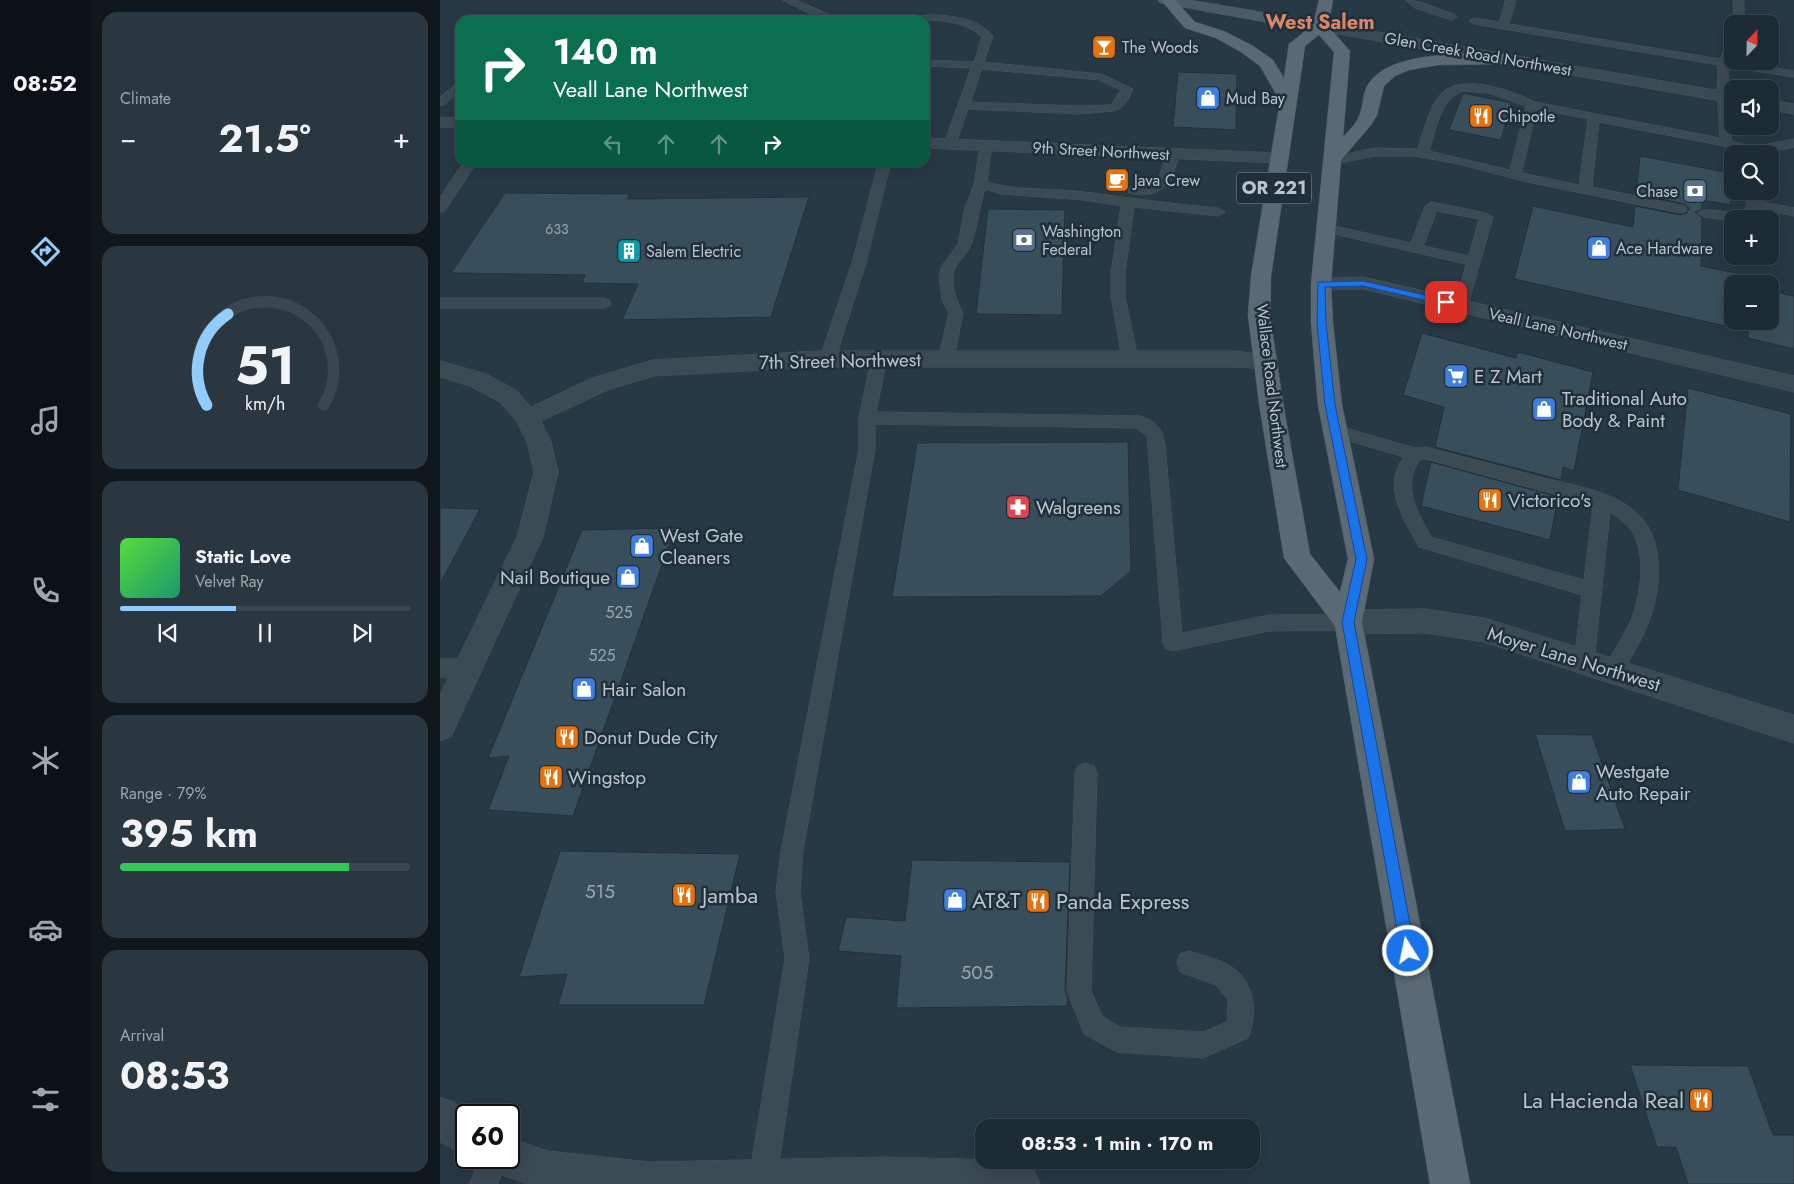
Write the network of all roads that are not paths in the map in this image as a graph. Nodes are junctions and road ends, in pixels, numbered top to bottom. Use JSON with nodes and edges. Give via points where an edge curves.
{"nodes":[{"id":1,"x":788,"y":0,"type":"edge"},
{"id":2,"x":1165,"y":0,"type":"edge"},
{"id":3,"x":1169,"y":0,"type":"edge"},
{"id":4,"x":1326,"y":0,"type":"edge"},
{"id":5,"x":1412,"y":0,"type":"edge"},
{"id":6,"x":1511,"y":0,"type":"edge"},
{"id":7,"x":1740,"y":0,"type":"edge"},
{"id":8,"x":821,"y":15,"type":"edge"},
{"id":9,"x":1739,"y":15,"type":"edge"},
{"id":10,"x":1452,"y":17,"type":"dead end"},
{"id":11,"x":930,"y":18,"type":"edge"},
{"id":12,"x":1474,"y":20,"type":"dead end"},
{"id":13,"x":1503,"y":26,"type":"junction"},
{"id":14,"x":1320,"y":27,"type":"junction"},
{"id":15,"x":1505,"y":59,"type":"junction"},
{"id":16,"x":1724,"y":62,"type":"edge"},
{"id":17,"x":930,"y":63,"type":"edge"},
{"id":18,"x":978,"y":65,"type":"junction"},
{"id":19,"x":1771,"y":70,"type":"edge"},
{"id":20,"x":1794,"y":74,"type":"edge"},
{"id":21,"x":455,"y":90,"type":"edge"},
{"id":22,"x":1724,"y":97,"type":"edge"},
{"id":23,"x":1287,"y":99,"type":"junction"},
{"id":24,"x":440,"y":103,"type":"edge"},
{"id":25,"x":964,"y":105,"type":"junction"},
{"id":26,"x":1532,"y":105,"type":"junction"},
{"id":27,"x":1779,"y":106,"type":"edge"},
{"id":28,"x":1794,"y":109,"type":"edge"},
{"id":29,"x":1594,"y":117,"type":"junction"},
{"id":30,"x":440,"y":122,"type":"edge"},
{"id":31,"x":455,"y":123,"type":"edge"},
{"id":32,"x":1726,"y":135,"type":"edge"},
{"id":33,"x":930,"y":143,"type":"edge"},
{"id":34,"x":1726,"y":143,"type":"junction"},
{"id":35,"x":1794,"y":143,"type":"edge"},
{"id":36,"x":950,"y":144,"type":"junction"},
{"id":37,"x":1731,"y":145,"type":"edge"},
{"id":38,"x":986,"y":146,"type":"junction"},
{"id":39,"x":1779,"y":147,"type":"edge"},
{"id":40,"x":1422,"y":153,"type":"junction"},
{"id":41,"x":1173,"y":154,"type":"junction"},
{"id":42,"x":1278,"y":158,"type":"junction"},
{"id":43,"x":1331,"y":161,"type":"junction"},
{"id":44,"x":468,"y":167,"type":"edge"},
{"id":45,"x":884,"y":167,"type":"edge"},
{"id":46,"x":1516,"y":175,"type":"junction"},
{"id":47,"x":980,"y":184,"type":"junction"},
{"id":48,"x":1115,"y":190,"type":"dead end"},
{"id":49,"x":1134,"y":190,"type":"dead end"},
{"id":50,"x":1585,"y":190,"type":"junction"},
{"id":51,"x":1753,"y":200,"type":"edge"},
{"id":52,"x":1759,"y":200,"type":"edge"},
{"id":53,"x":1128,"y":204,"type":"junction"},
{"id":54,"x":440,"y":208,"type":"edge"},
{"id":55,"x":1680,"y":209,"type":"dead end"},
{"id":56,"x":1218,"y":212,"type":"dead end"},
{"id":57,"x":1794,"y":212,"type":"edge"},
{"id":58,"x":1704,"y":213,"type":"dead end"},
{"id":59,"x":1325,"y":228,"type":"junction"},
{"id":60,"x":1416,"y":248,"type":"junction"},
{"id":61,"x":1474,"y":261,"type":"junction"},
{"id":62,"x":1321,"y":284,"type":"junction"},
{"id":63,"x":440,"y":302,"type":"edge"},
{"id":64,"x":604,"y":303,"type":"dead end"},
{"id":65,"x":1462,"y":306,"type":"junction"},
{"id":66,"x":1130,"y":359,"type":"junction"},
{"id":67,"x":827,"y":360,"type":"junction"},
{"id":68,"x":879,"y":360,"type":"junction"},
{"id":69,"x":946,"y":360,"type":"junction"},
{"id":70,"x":1266,"y":361,"type":"junction"},
{"id":71,"x":440,"y":368,"type":"edge"},
{"id":72,"x":1794,"y":384,"type":"edge"},
{"id":73,"x":528,"y":418,"type":"junction"},
{"id":74,"x":868,"y":418,"type":"junction"},
{"id":75,"x":1335,"y":431,"type":"junction"},
{"id":76,"x":1415,"y":454,"type":"junction"},
{"id":77,"x":1602,"y":501,"type":"junction"},
{"id":78,"x":1592,"y":590,"type":"junction"},
{"id":79,"x":1348,"y":622,"type":"junction"},
{"id":80,"x":1584,"y":662,"type":"junction"},
{"id":81,"x":440,"y":668,"type":"edge"},
{"id":82,"x":468,"y":668,"type":"junction"},
{"id":83,"x":1613,"y":671,"type":"junction"},
{"id":84,"x":440,"y":727,"type":"edge"},
{"id":85,"x":1794,"y":728,"type":"edge"},
{"id":86,"x":1086,"y":773,"type":"dead end"},
{"id":87,"x":1189,"y":963,"type":"dead end"},
{"id":88,"x":440,"y":1116,"type":"edge"},
{"id":89,"x":455,"y":1129,"type":"edge"},
{"id":90,"x":520,"y":1162,"type":"edge"},
{"id":91,"x":490,"y":1169,"type":"edge"},
{"id":92,"x":762,"y":1182,"type":"edge"},
{"id":93,"x":484,"y":1184,"type":"edge"},
{"id":94,"x":1020,"y":1184,"type":"edge"},
{"id":95,"x":1450,"y":1184,"type":"edge"}],
"edges":[{"from":1,"to":8,"type":"lane"},
{"from":2,"to":3,"type":"main road","name":"Glen Creek Road Northwest"},
{"from":3,"to":14,"type":"main road","name":"Glen Creek Road Northwest"},
{"from":3,"to":23,"type":"main road","via":[[1190,25],[1221,34],[1268,63]]},
{"from":4,"to":14,"type":"main road"},
{"from":5,"to":10,"type":"lane","via":[[1419,6]]},
{"from":6,"to":13,"type":"lane"},
{"from":7,"to":9,"type":"lane"},
{"from":11,"to":18,"type":"lane","via":[[982,28],[988,36]]},
{"from":12,"to":13,"type":"lane"},
{"from":13,"to":16,"type":"lane"},
{"from":14,"to":15,"type":"street","name":"Glen Creek Road Northwest"},
{"from":14,"to":23,"type":"main road","name":"Wallace Road Northwest","number":"OR 221","via":[[1297,44]]},
{"from":14,"to":43,"type":"main road","name":"Wallace Road Northwest","number":"OR 221","via":[[1342,51]]},
{"from":15,"to":22,"type":"street","name":"Glen Creek Road Northwest"},
{"from":15,"to":43,"type":"main road","via":[[1432,61],[1410,64],[1392,72],[1379,80],[1372,92],[1366,120]]},
{"from":17,"to":18,"type":"lane"},
{"from":18,"to":25,"type":"lane"},
{"from":18,"to":25,"type":"lane","via":[[1101,77],[1127,89],[1114,108],[1080,110]]},
{"from":19,"to":20,"type":"lane"},
{"from":21,"to":24,"type":"lane"},
{"from":23,"to":42,"type":"main road","name":"Wallace Road Northwest","number":"OR 221"},
{"from":25,"to":36,"type":"lane"},
{"from":26,"to":29,"type":"lane"},
{"from":26,"to":40,"type":"lane","via":[[1498,91],[1451,90],[1444,98]]},
{"from":26,"to":46,"type":"lane"},
{"from":27,"to":28,"type":"street"},
{"from":29,"to":34,"type":"lane"},
{"from":29,"to":50,"type":"lane"},
{"from":30,"to":31,"type":"street"},
{"from":32,"to":34,"type":"lane"},
{"from":33,"to":36,"type":"street","name":"9th Street Northwest"},
{"from":34,"to":37,"type":"lane"},
{"from":35,"to":39,"type":"lane"},
{"from":36,"to":38,"type":"street","name":"9th Street Northwest"},
{"from":38,"to":41,"type":"street","name":"9th Street Northwest"},
{"from":38,"to":47,"type":"lane"},
{"from":40,"to":43,"type":"lane","via":[[1375,152]]},
{"from":40,"to":46,"type":"lane"},
{"from":41,"to":42,"type":"street","name":"9th Street Northwest"},
{"from":41,"to":49,"type":"lane","via":[[1167,179],[1158,188]]},
{"from":42,"to":70,"type":"main road","name":"Wallace Road Northwest","number":"OR 221","via":[[1261,276],[1259,315]]},
{"from":43,"to":59,"type":"main road","name":"Wallace Road Northwest","number":"OR 221"},
{"from":44,"to":54,"type":"lane"},
{"from":45,"to":67,"type":"lane","via":[[859,263]]},
{"from":46,"to":50,"type":"lane"},
{"from":47,"to":48,"type":"lane"},
{"from":47,"to":53,"type":"lane","via":[[1001,190],[1084,196]]},
{"from":47,"to":69,"type":"lane","via":[[965,244],[948,267],[946,277],[949,300],[956,313]]},
{"from":50,"to":55,"type":"lane"},
{"from":51,"to":58,"type":"lane","via":[[1751,216],[1738,218]]},
{"from":52,"to":57,"type":"lane"},
{"from":53,"to":56,"type":"lane"},
{"from":53,"to":66,"type":"lane","via":[[1118,296]]},
{"from":59,"to":60,"type":"lane"},
{"from":59,"to":62,"type":"main road","name":"Wallace Road Northwest","number":"OR 221"},
{"from":60,"to":61,"type":"lane"},
{"from":60,"to":61,"type":"lane","via":[[1432,206],[1486,217]]},
{"from":61,"to":65,"type":"lane"},
{"from":62,"to":65,"type":"street","name":"Veall Lane Northwest","via":[[1363,283]]},
{"from":62,"to":75,"type":"main road","name":"Wallace Road Northwest","number":"OR 221","via":[[1322,323]]},
{"from":63,"to":64,"type":"lane"},
{"from":65,"to":72,"type":"street","name":"Veall Lane Northwest"},
{"from":66,"to":69,"type":"street","name":"7th Street Northwest"},
{"from":66,"to":70,"type":"street","name":"7th Street Northwest"},
{"from":67,"to":68,"type":"street","name":"7th Street Northwest"},
{"from":67,"to":73,"type":"street","name":"7th Street Northwest","via":[[652,368],[600,384]]},
{"from":68,"to":69,"type":"street","name":"7th Street Northwest"},
{"from":68,"to":74,"type":"lane"},
{"from":70,"to":79,"type":"main road","name":"Wallace Road Northwest","number":"OR 221","via":[[1297,558]]},
{"from":71,"to":73,"type":"street","via":[[478,380],[508,396]]},
{"from":73,"to":82,"type":"street","via":[[539,442],[546,472],[530,537]]},
{"from":74,"to":79,"type":"lane","via":[[1140,422],[1155,434],[1157,445],[1173,643],[1269,623]]},
{"from":74,"to":92,"type":"lane","via":[[867,450],[792,851],[788,892],[797,959]]},
{"from":75,"to":76,"type":"lane"},
{"from":75,"to":79,"type":"main road","name":"Wallace Road Northwest","number":"OR 221","via":[[1361,559]]},
{"from":76,"to":77,"type":"lane","via":[[1426,453]]},
{"from":76,"to":78,"type":"lane","via":[[1406,464],[1401,485],[1425,542]]},
{"from":77,"to":78,"type":"lane"},
{"from":77,"to":83,"type":"lane","via":[[1635,522],[1647,544],[1650,578],[1641,618]]},
{"from":78,"to":80,"type":"lane"},
{"from":79,"to":80,"type":"street","name":"Moyer Lane Northwest","via":[[1425,621],[1484,630]]},
{"from":79,"to":95,"type":"main road","name":"Wallace Road Northwest","number":"OR 221"},
{"from":80,"to":83,"type":"street","name":"Moyer Lane Northwest"},
{"from":81,"to":82,"type":"lane"},
{"from":82,"to":84,"type":"street"},
{"from":83,"to":85,"type":"street","name":"Moyer Lane Northwest"},
{"from":86,"to":87,"type":"lane","via":[[1079,991],[1093,1025],[1117,1039],[1203,1045],[1240,1029],[1241,996],[1224,976]]},
{"from":88,"to":89,"type":"street"},
{"from":90,"to":92,"type":"street","via":[[548,1171],[650,1182]]},
{"from":91,"to":93,"type":"lane"},
{"from":92,"to":94,"type":"street","via":[[894,1177],[1000,1180]]}]}
